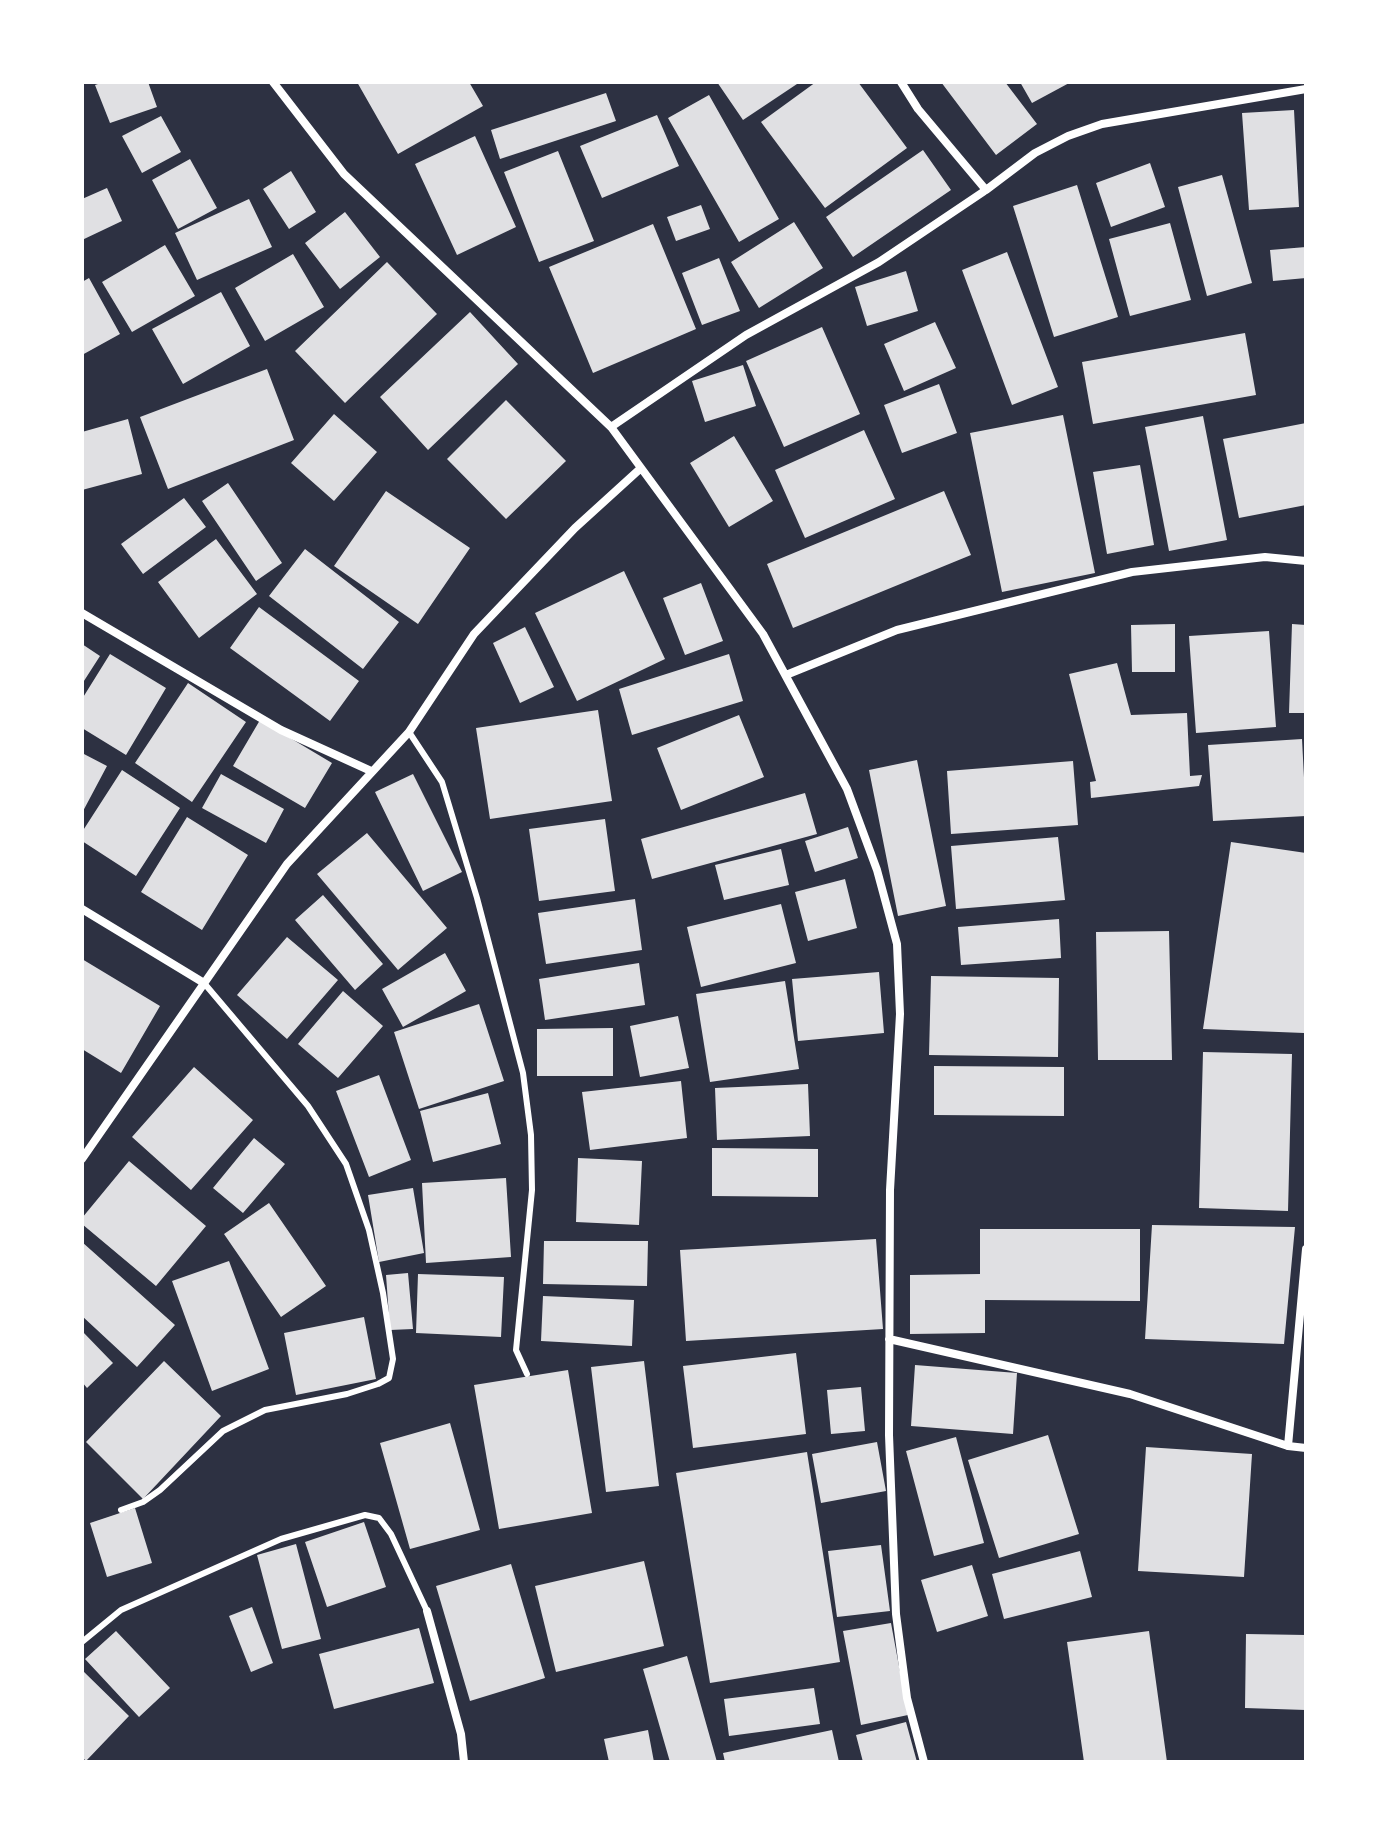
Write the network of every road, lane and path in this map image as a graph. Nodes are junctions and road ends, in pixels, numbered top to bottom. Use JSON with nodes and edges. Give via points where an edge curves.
{"nodes":[{"id":1,"x":273,"y":82,"type":"edge"},
{"id":2,"x":901,"y":82,"type":"edge"},
{"id":3,"x":1306,"y":89,"type":"edge"},
{"id":4,"x":986,"y":190,"type":"junction"},
{"id":5,"x":611,"y":427,"type":"junction"},
{"id":6,"x":641,"y":468,"type":"junction"},
{"id":7,"x":1306,"y":561,"type":"edge"},
{"id":8,"x":82,"y":613,"type":"edge"},
{"id":9,"x":786,"y":675,"type":"junction"},
{"id":10,"x":409,"y":732,"type":"junction"},
{"id":11,"x":371,"y":771,"type":"junction"},
{"id":12,"x":82,"y":909,"type":"edge"},
{"id":13,"x":204,"y":983,"type":"junction"},
{"id":14,"x":82,"y":1159,"type":"edge"},
{"id":15,"x":1306,"y":1249,"type":"edge"},
{"id":16,"x":889,"y":1339,"type":"junction"},
{"id":17,"x":527,"y":1374,"type":"dead end"},
{"id":18,"x":1288,"y":1446,"type":"junction"},
{"id":19,"x":1306,"y":1448,"type":"edge"},
{"id":20,"x":121,"y":1510,"type":"dead end"},
{"id":21,"x":427,"y":1611,"type":"joint"},
{"id":22,"x":82,"y":1642,"type":"edge"},
{"id":23,"x":464,"y":1762,"type":"edge"},
{"id":24,"x":924,"y":1762,"type":"edge"}],
"edges":[{"from":1,"to":5,"type":"street","via":[[344,174]]},
{"from":2,"to":4,"type":"street"},
{"from":3,"to":4,"type":"street","via":[[1102,124],[1035,153]]},
{"from":4,"to":5,"type":"street","via":[[879,262],[746,335]]},
{"from":5,"to":6,"type":"street"},
{"from":6,"to":9,"type":"street","via":[[763,634]]},
{"from":6,"to":10,"type":"street","via":[[474,634]]},
{"from":7,"to":9,"type":"street","via":[[1265,557],[1132,572],[897,630]]},
{"from":8,"to":11,"type":"street","via":[[281,730]]},
{"from":9,"to":16,"type":"street","via":[[847,789],[897,944],[900,1014],[890,1190]]},
{"from":10,"to":11,"type":"street"},
{"from":10,"to":17,"type":"lane","via":[[442,782],[523,1073],[532,1190],[516,1350]]},
{"from":11,"to":13,"type":"street","via":[[287,864]]},
{"from":12,"to":13,"type":"street"},
{"from":13,"to":14,"type":"street"},
{"from":13,"to":20,"type":"lane","via":[[308,1106],[346,1164],[369,1230],[393,1359],[389,1378],[378,1384],[265,1410],[223,1431],[160,1490]]},
{"from":15,"to":18,"type":"street"},
{"from":16,"to":18,"type":"street","via":[[1130,1394]]},
{"from":16,"to":24,"type":"street","via":[[896,1614],[907,1698]]},
{"from":18,"to":19,"type":"street"},
{"from":21,"to":22,"type":"lane","via":[[391,1534],[379,1518],[365,1515],[281,1539],[121,1610]]},
{"from":21,"to":23,"type":"street"}]}
